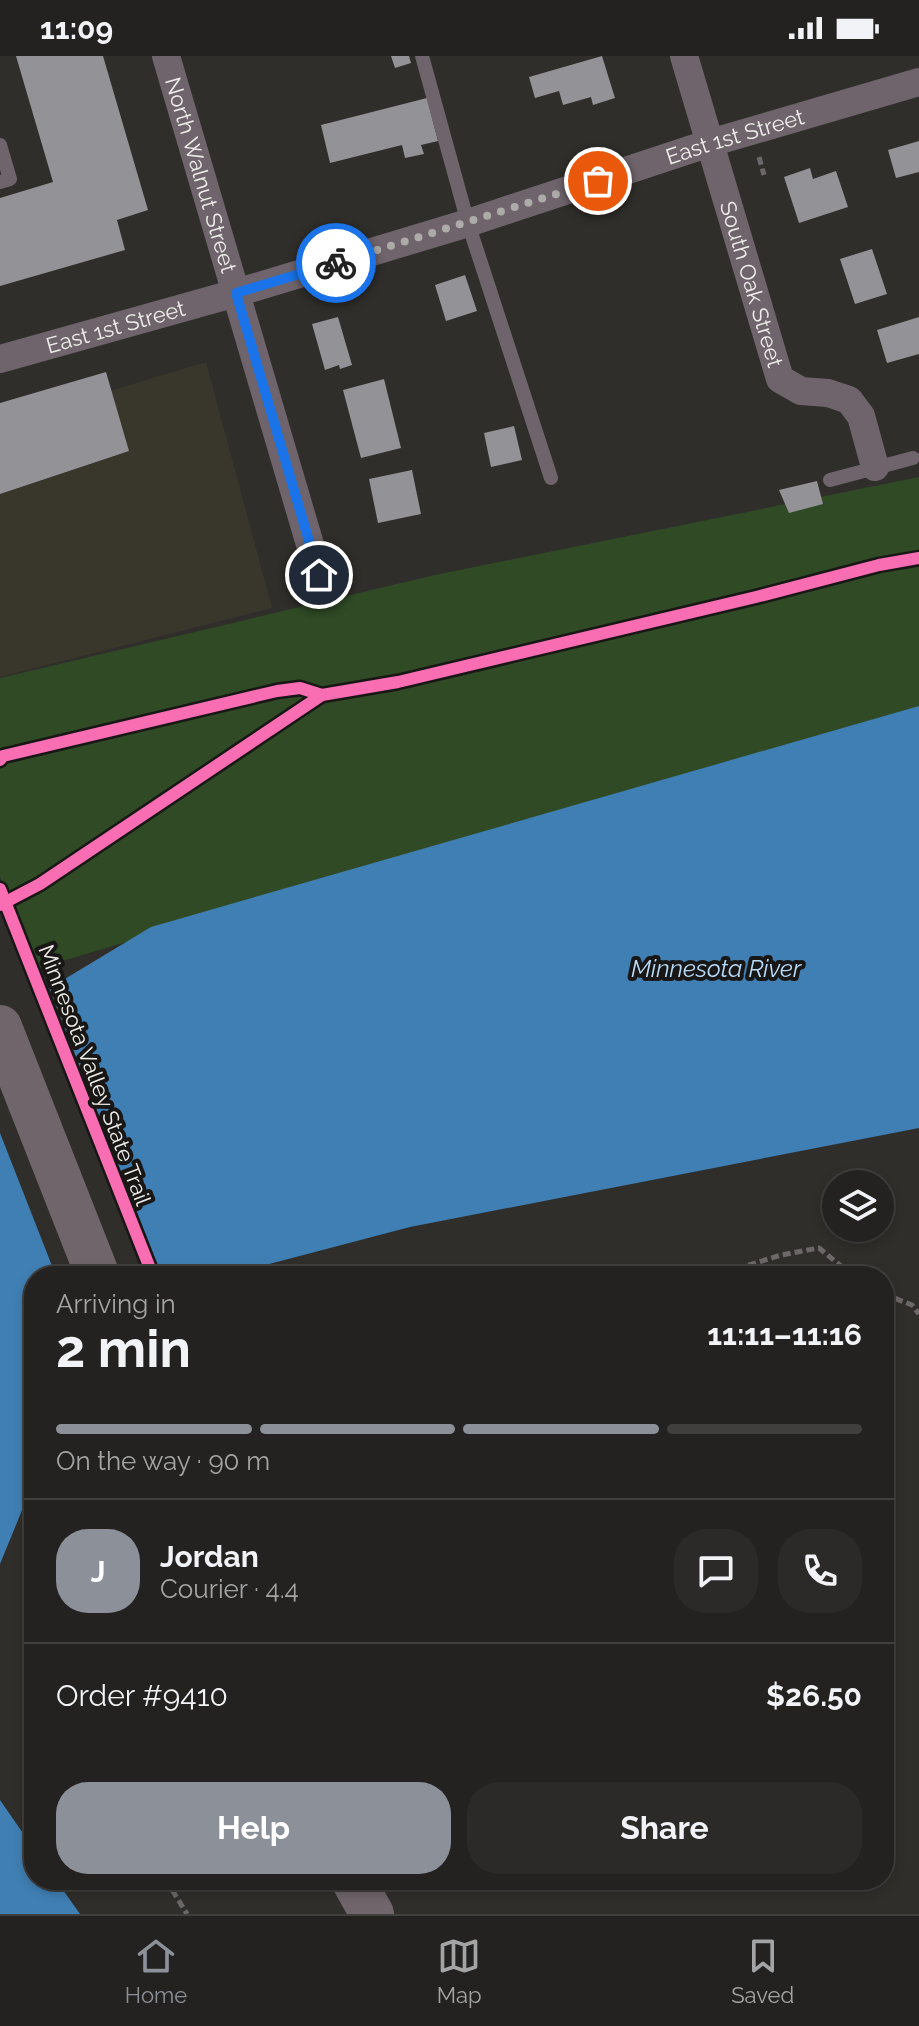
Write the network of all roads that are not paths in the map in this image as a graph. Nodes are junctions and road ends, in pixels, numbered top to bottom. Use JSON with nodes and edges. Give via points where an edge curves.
{"nodes":[{"id":1,"x":166,"y":56,"type":"edge"},
{"id":2,"x":422,"y":56,"type":"edge"},
{"id":3,"x":684,"y":56,"type":"edge"},
{"id":4,"x":919,"y":82,"type":"edge"},
{"id":5,"x":710,"y":143,"type":"junction"},
{"id":6,"x":0,"y":145,"type":"edge"},
{"id":7,"x":0,"y":182,"type":"edge"},
{"id":8,"x":468,"y":223,"type":"junction"},
{"id":9,"x":236,"y":293,"type":"junction"},
{"id":10,"x":0,"y":359,"type":"edge"},
{"id":11,"x":913,"y":458,"type":"dead end"},
{"id":12,"x":875,"y":467,"type":"junction"},
{"id":13,"x":551,"y":478,"type":"dead end"},
{"id":14,"x":830,"y":480,"type":"dead end"},
{"id":15,"x":319,"y":575,"type":"dead end"},
{"id":16,"x":0,"y":1027,"type":"edge"},
{"id":17,"x":94,"y":1266,"type":"edge"},
{"id":18,"x":359,"y":1890,"type":"edge"},
{"id":19,"x":372,"y":1914,"type":"edge"}],
"edges":[{"from":1,"to":9,"type":"street","name":"North Walnut Street"},
{"from":2,"to":8,"type":"lane"},
{"from":3,"to":5,"type":"street"},
{"from":4,"to":5,"type":"street","name":"East 1st Street"},
{"from":5,"to":8,"type":"street","name":"East 1st Street"},
{"from":5,"to":12,"type":"street","name":"South Oak Street","via":[[780,379],[801,391],[849,400],[861,416]]},
{"from":6,"to":7,"type":"lane","via":[[10,179]]},
{"from":8,"to":9,"type":"street","name":"East 1st Street"},
{"from":8,"to":13,"type":"lane"},
{"from":9,"to":10,"type":"street","name":"East 1st Street"},
{"from":9,"to":15,"type":"street","name":"North Walnut Street"},
{"from":11,"to":12,"type":"lane"},
{"from":12,"to":14,"type":"lane"},
{"from":16,"to":17,"type":"main road"},
{"from":18,"to":19,"type":"main road"}]}
